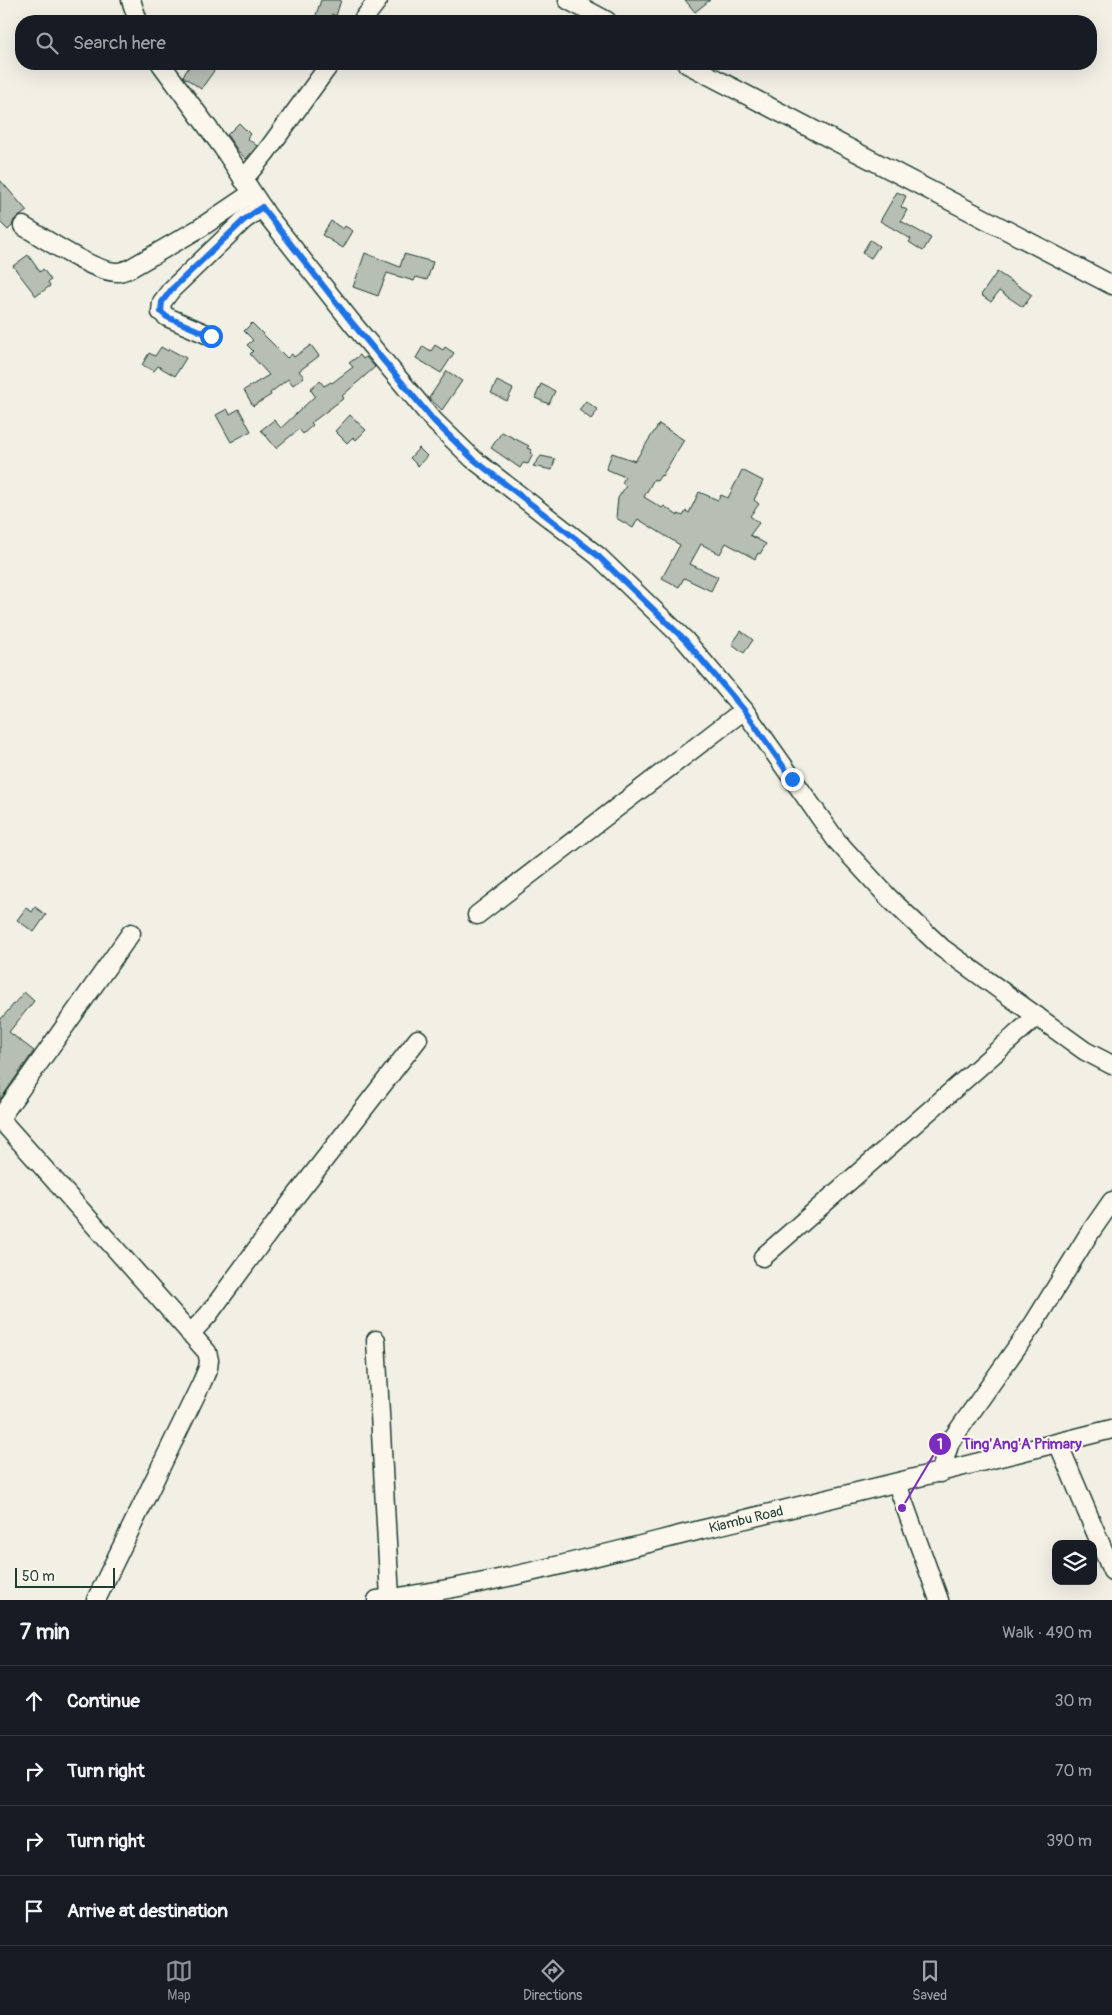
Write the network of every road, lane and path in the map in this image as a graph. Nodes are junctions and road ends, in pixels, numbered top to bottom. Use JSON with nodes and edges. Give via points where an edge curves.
{"nodes":[{"id":1,"x":130,"y":0,"type":"edge"},
{"id":2,"x":378,"y":0,"type":"edge"},
{"id":3,"x":568,"y":0,"type":"edge"},
{"id":4,"x":136,"y":15,"type":"edge"},
{"id":5,"x":367,"y":15,"type":"edge"},
{"id":6,"x":596,"y":15,"type":"edge"},
{"id":7,"x":165,"y":70,"type":"edge"},
{"id":8,"x":326,"y":70,"type":"edge"},
{"id":9,"x":699,"y":70,"type":"edge"},
{"id":10,"x":252,"y":193,"type":"junction"},
{"id":11,"x":23,"y":226,"type":"dead end"},
{"id":12,"x":1112,"y":285,"type":"edge"},
{"id":13,"x":211,"y":336,"type":"dead end"},
{"id":14,"x":744,"y":710,"type":"junction"},
{"id":15,"x":477,"y":914,"type":"dead end"},
{"id":16,"x":131,"y":933,"type":"dead end"},
{"id":17,"x":1037,"y":1016,"type":"junction"},
{"id":18,"x":418,"y":1039,"type":"dead end"},
{"id":19,"x":1112,"y":1065,"type":"edge"},
{"id":20,"x":0,"y":1118,"type":"edge"},
{"id":21,"x":1112,"y":1201,"type":"edge"},
{"id":22,"x":763,"y":1256,"type":"dead end"},
{"id":23,"x":190,"y":1334,"type":"junction"},
{"id":24,"x":376,"y":1340,"type":"dead end"},
{"id":25,"x":1112,"y":1429,"type":"edge"},
{"id":26,"x":1058,"y":1443,"type":"junction"},
{"id":27,"x":940,"y":1473,"type":"junction"},
{"id":28,"x":897,"y":1484,"type":"junction"},
{"id":29,"x":1112,"y":1571,"type":"edge"},
{"id":30,"x":431,"y":1597,"type":"edge"},
{"id":31,"x":384,"y":1599,"type":"edge"},
{"id":32,"x":96,"y":1600,"type":"edge"},
{"id":33,"x":939,"y":1600,"type":"edge"}],
"edges":[{"from":1,"to":4,"type":"street"},
{"from":2,"to":5,"type":"street"},
{"from":3,"to":6,"type":"street"},
{"from":7,"to":10,"type":"street"},
{"from":8,"to":10,"type":"street","via":[[266,152]]},
{"from":9,"to":12,"type":"street"},
{"from":10,"to":11,"type":"street","via":[[200,228],[129,269],[118,272],[87,262]]},
{"from":10,"to":13,"type":"street","via":[[244,220],[162,302],[161,312],[167,317]]},
{"from":10,"to":14,"type":"street","via":[[353,324],[434,421],[473,459],[598,556],[685,640]]},
{"from":14,"to":15,"type":"street"},
{"from":14,"to":17,"type":"street","via":[[836,840],[889,898],[942,948]]},
{"from":16,"to":20,"type":"street"},
{"from":17,"to":19,"type":"street","via":[[1085,1051]]},
{"from":17,"to":22,"type":"street"},
{"from":18,"to":23,"type":"street","via":[[208,1315]]},
{"from":20,"to":23,"type":"street"},
{"from":21,"to":27,"type":"street","via":[[1086,1237],[1034,1323],[950,1442]]},
{"from":23,"to":32,"type":"street","via":[[207,1352],[208,1368]]},
{"from":24,"to":31,"type":"street"},
{"from":25,"to":26,"type":"street","name":"Kiambu Road"},
{"from":26,"to":27,"type":"street","name":"Kiambu Road"},
{"from":26,"to":29,"type":"street"},
{"from":27,"to":28,"type":"street","name":"Kiambu Road"},
{"from":28,"to":30,"type":"street","name":"Kiambu Road"},
{"from":28,"to":33,"type":"street"},
{"from":30,"to":31,"type":"street","name":"Kiambu Road"}]}
